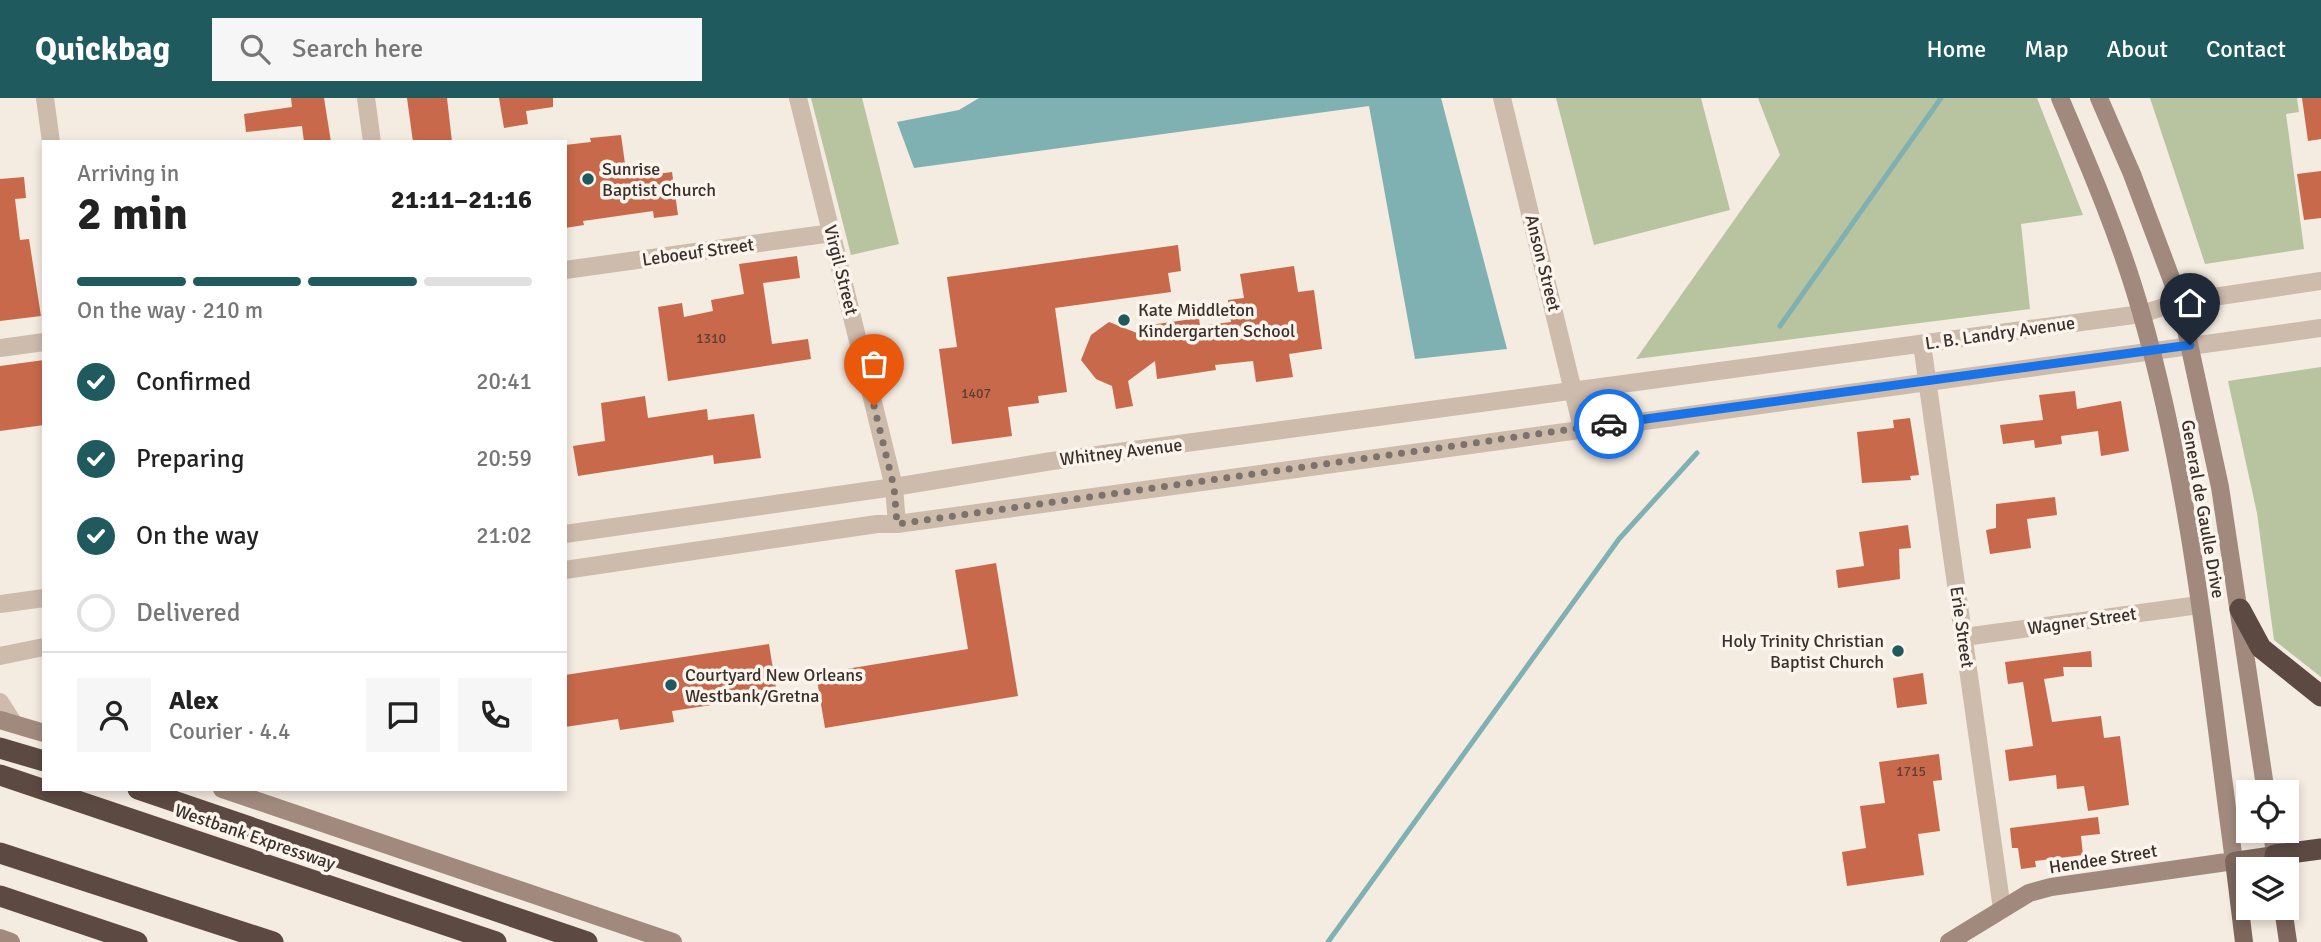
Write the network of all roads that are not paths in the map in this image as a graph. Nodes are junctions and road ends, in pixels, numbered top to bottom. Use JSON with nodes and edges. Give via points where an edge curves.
{"nodes":[{"id":1,"x":45,"y":98,"type":"edge"},
{"id":2,"x":366,"y":98,"type":"edge"},
{"id":3,"x":798,"y":98,"type":"edge"},
{"id":4,"x":1502,"y":98,"type":"edge"},
{"id":5,"x":2060,"y":98,"type":"edge"},
{"id":6,"x":2099,"y":98,"type":"edge"},
{"id":7,"x":51,"y":140,"type":"edge"},
{"id":8,"x":372,"y":140,"type":"edge"},
{"id":9,"x":832,"y":233,"type":"junction"},
{"id":10,"x":567,"y":270,"type":"edge"},
{"id":11,"x":2321,"y":281,"type":"edge"},
{"id":12,"x":2180,"y":302,"type":"junction"},
{"id":13,"x":2141,"y":314,"type":"junction"},
{"id":14,"x":2321,"y":328,"type":"edge"},
{"id":15,"x":42,"y":342,"type":"edge"},
{"id":16,"x":1922,"y":344,"type":"junction"},
{"id":17,"x":2190,"y":345,"type":"junction"},
{"id":18,"x":0,"y":348,"type":"edge"},
{"id":19,"x":2149,"y":351,"type":"junction"},
{"id":20,"x":1677,"y":377,"type":"joint"},
{"id":21,"x":1928,"y":382,"type":"junction"},
{"id":22,"x":1575,"y":391,"type":"junction"},
{"id":23,"x":1582,"y":428,"type":"junction"},
{"id":24,"x":894,"y":487,"type":"junction"},
{"id":25,"x":897,"y":524,"type":"junction"},
{"id":26,"x":567,"y":534,"type":"edge"},
{"id":27,"x":567,"y":570,"type":"edge"},
{"id":28,"x":42,"y":598,"type":"edge"},
{"id":29,"x":0,"y":604,"type":"edge"},
{"id":30,"x":2199,"y":606,"type":"junction"},
{"id":31,"x":2240,"y":609,"type":"junction"},
{"id":32,"x":1964,"y":637,"type":"junction"},
{"id":33,"x":42,"y":647,"type":"edge"},
{"id":34,"x":5,"y":655,"type":"edge"},
{"id":35,"x":0,"y":671,"type":"edge"},
{"id":36,"x":2321,"y":696,"type":"edge"},
{"id":37,"x":0,"y":702,"type":"edge"},
{"id":38,"x":7,"y":722,"type":"edge"},
{"id":39,"x":42,"y":732,"type":"edge"},
{"id":40,"x":0,"y":748,"type":"edge"},
{"id":41,"x":42,"y":760,"type":"edge"},
{"id":42,"x":0,"y":775,"type":"edge"},
{"id":43,"x":2264,"y":780,"type":"edge"},
{"id":44,"x":42,"y":789,"type":"edge"},
{"id":45,"x":48,"y":791,"type":"edge"},
{"id":46,"x":144,"y":791,"type":"edge"},
{"id":47,"x":228,"y":791,"type":"edge"},
{"id":48,"x":2321,"y":849,"type":"edge"},
{"id":49,"x":0,"y":853,"type":"edge"},
{"id":50,"x":2293,"y":857,"type":"edge"},
{"id":51,"x":2234,"y":861,"type":"junction"},
{"id":52,"x":0,"y":896,"type":"edge"},
{"id":53,"x":2002,"y":909,"type":"junction"},
{"id":54,"x":2285,"y":920,"type":"edge"},
{"id":55,"x":0,"y":938,"type":"edge"},
{"id":56,"x":11,"y":942,"type":"edge"},
{"id":57,"x":137,"y":942,"type":"edge"},
{"id":58,"x":273,"y":942,"type":"edge"},
{"id":59,"x":496,"y":942,"type":"edge"},
{"id":60,"x":587,"y":942,"type":"edge"},
{"id":61,"x":674,"y":942,"type":"edge"},
{"id":62,"x":1950,"y":942,"type":"edge"},
{"id":63,"x":2244,"y":942,"type":"edge"},
{"id":64,"x":2288,"y":942,"type":"edge"}],
"edges":[{"from":1,"to":7,"type":"street"},
{"from":2,"to":8,"type":"street"},
{"from":3,"to":9,"type":"street","name":"Virgil Street"},
{"from":4,"to":22,"type":"street","name":"Anson Street"},
{"from":5,"to":13,"type":"main road","name":"General de Gaulle Drive","via":[[2122,251]]},
{"from":6,"to":12,"type":"main road","name":"General de Gaulle Drive"},
{"from":9,"to":10,"type":"street","name":"Leboeuf Street"},
{"from":9,"to":24,"type":"street","name":"Virgil Street"},
{"from":11,"to":12,"type":"street","name":"L. B. Landry Avenue"},
{"from":12,"to":13,"type":"street","name":"L. B. Landry Avenue"},
{"from":12,"to":17,"type":"main road","name":"General de Gaulle Drive"},
{"from":13,"to":16,"type":"street","name":"L. B. Landry Avenue"},
{"from":13,"to":19,"type":"main road","name":"General de Gaulle Drive"},
{"from":14,"to":17,"type":"street"},
{"from":15,"to":18,"type":"street"},
{"from":16,"to":20,"type":"street","name":"L. B. Landry Avenue"},
{"from":16,"to":21,"type":"street","name":"Erie Street"},
{"from":17,"to":19,"type":"street"},
{"from":17,"to":31,"type":"main road","name":"General de Gaulle Drive"},
{"from":19,"to":21,"type":"street"},
{"from":19,"to":30,"type":"main road","name":"General de Gaulle Drive","via":[[2178,468]]},
{"from":20,"to":22,"type":"street","name":"Whitney Avenue"},
{"from":21,"to":23,"type":"street"},
{"from":21,"to":32,"type":"street","name":"Erie Street"},
{"from":22,"to":23,"type":"street","name":"Anson Street"},
{"from":22,"to":24,"type":"street","name":"Whitney Avenue","via":[[1001,468]]},
{"from":23,"to":25,"type":"street"},
{"from":24,"to":25,"type":"street","name":"Virgil Street"},
{"from":24,"to":26,"type":"street","name":"Whitney Avenue"},
{"from":25,"to":27,"type":"street"},
{"from":28,"to":29,"type":"street"},
{"from":30,"to":32,"type":"street","name":"Wagner Street"},
{"from":30,"to":51,"type":"main road","name":"General de Gaulle Drive"},
{"from":31,"to":36,"type":"highway","via":[[2261,648]]},
{"from":31,"to":43,"type":"main road","name":"General de Gaulle Drive"},
{"from":32,"to":53,"type":"street","name":"Erie Street"},
{"from":33,"to":34,"type":"street"},
{"from":34,"to":35,"type":"street"},
{"from":37,"to":38,"type":"street"},
{"from":38,"to":39,"type":"main road"},
{"from":40,"to":41,"type":"highway"},
{"from":42,"to":44,"type":"highway","name":"Westbank Expressway"},
{"from":45,"to":59,"type":"highway","name":"Westbank Expressway"},
{"from":46,"to":60,"type":"highway"},
{"from":47,"to":61,"type":"main road","name":"Westbank Expressway"},
{"from":48,"to":50,"type":"highway"},
{"from":49,"to":58,"type":"highway"},
{"from":51,"to":53,"type":"main road","name":"Hendee Street","via":[[2051,887],[2029,893]]},
{"from":51,"to":63,"type":"main road","name":"General de Gaulle Drive"},
{"from":52,"to":57,"type":"highway"},
{"from":53,"to":62,"type":"main road","name":"Hendee Street"},
{"from":54,"to":64,"type":"main road"},
{"from":55,"to":56,"type":"main road"}]}
